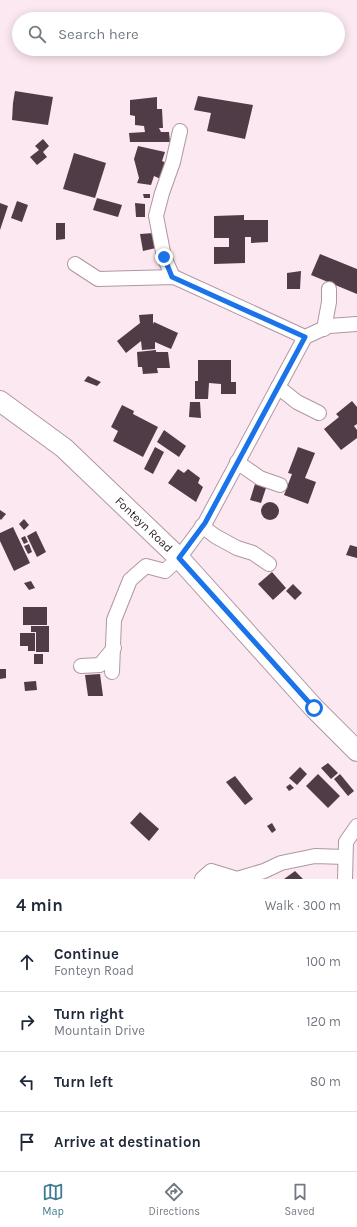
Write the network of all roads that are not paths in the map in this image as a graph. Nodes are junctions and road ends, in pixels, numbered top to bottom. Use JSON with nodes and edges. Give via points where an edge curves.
{"nodes":[{"id":1,"x":180,"y":131,"type":"dead end"},
{"id":2,"x":75,"y":264,"type":"dead end"},
{"id":3,"x":172,"y":277,"type":"junction"},
{"id":4,"x":329,"y":289,"type":"dead end"},
{"id":5,"x":357,"y":324,"type":"edge"},
{"id":6,"x":324,"y":329,"type":"junction"},
{"id":7,"x":305,"y":337,"type":"junction"},
{"id":8,"x":278,"y":387,"type":"junction"},
{"id":9,"x":0,"y":401,"type":"edge"},
{"id":10,"x":319,"y":413,"type":"dead end"},
{"id":11,"x":237,"y":462,"type":"junction"},
{"id":12,"x":280,"y":485,"type":"dead end"},
{"id":13,"x":202,"y":526,"type":"junction"},
{"id":14,"x":179,"y":558,"type":"junction"},
{"id":15,"x":270,"y":564,"type":"dead end"},
{"id":16,"x":114,"y":648,"type":"junction"},
{"id":17,"x":81,"y":666,"type":"dead end"},
{"id":18,"x":112,"y":672,"type":"dead end"},
{"id":19,"x":357,"y":751,"type":"edge"},
{"id":20,"x":357,"y":826,"type":"edge"},
{"id":21,"x":345,"y":857,"type":"junction"},
{"id":22,"x":202,"y":879,"type":"edge"},
{"id":23,"x":345,"y":879,"type":"edge"}],
"edges":[{"from":1,"to":3,"type":"street","via":[[156,216],[164,257]]},
{"from":2,"to":3,"type":"street","via":[[98,279]]},
{"from":3,"to":7,"type":"street"},
{"from":4,"to":6,"type":"street","via":[[330,302]]},
{"from":5,"to":6,"type":"street","via":[[329,326]]},
{"from":6,"to":7,"type":"street"},
{"from":7,"to":8,"type":"street"},
{"from":8,"to":10,"type":"street","via":[[297,402]]},
{"from":8,"to":11,"type":"street"},
{"from":9,"to":14,"type":"street","name":"Fonteyn Road","via":[[64,448]]},
{"from":11,"to":12,"type":"street","via":[[260,478]]},
{"from":11,"to":13,"type":"street"},
{"from":13,"to":14,"type":"street"},
{"from":13,"to":15,"type":"street","via":[[236,548],[253,553]]},
{"from":14,"to":16,"type":"street","via":[[165,570],[146,566],[130,580],[114,620]]},
{"from":14,"to":19,"type":"street","name":"Fonteyn Road","via":[[314,708]]},
{"from":16,"to":17,"type":"street","via":[[100,665]]},
{"from":16,"to":18,"type":"street"},
{"from":20,"to":21,"type":"street","via":[[346,842]]},
{"from":21,"to":22,"type":"street","via":[[315,856],[281,863],[264,871],[236,878],[211,871]]},
{"from":21,"to":23,"type":"street"}]}
